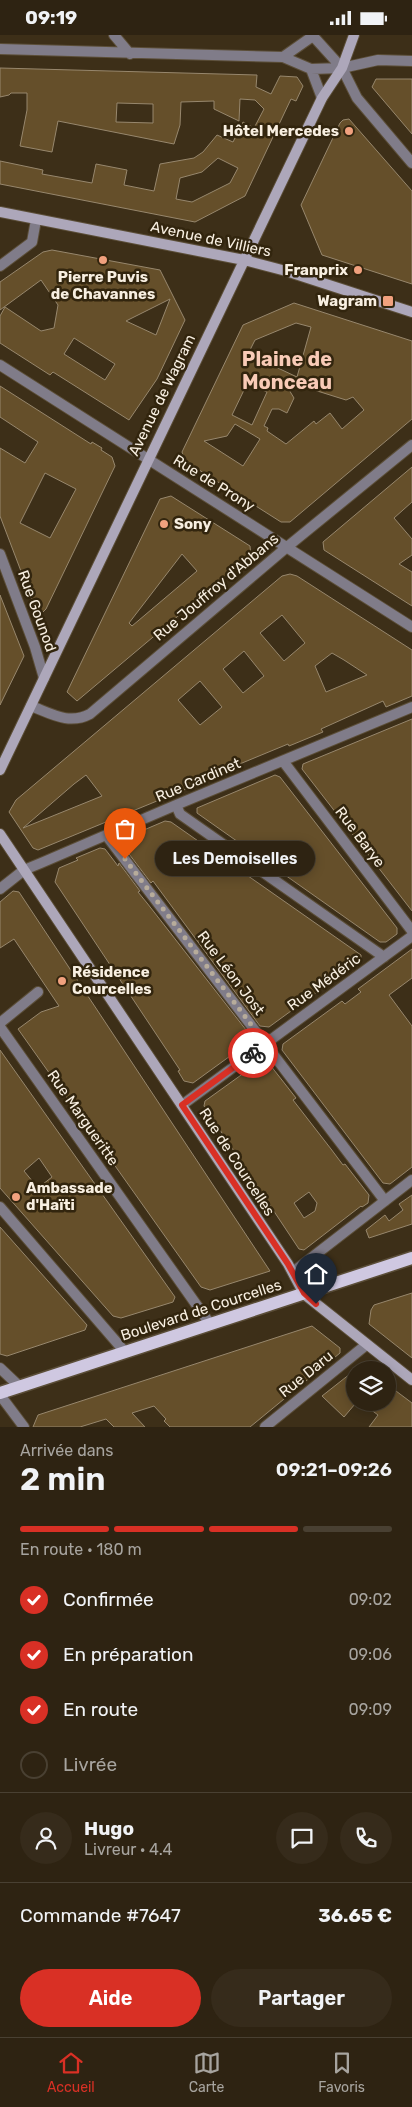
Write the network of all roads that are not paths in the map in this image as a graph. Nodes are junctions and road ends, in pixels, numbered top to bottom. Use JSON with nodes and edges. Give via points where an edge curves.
{"nodes":[{"id":1,"x":114,"y":35,"type":"edge"},
{"id":2,"x":296,"y":35,"type":"edge"},
{"id":3,"x":312,"y":35,"type":"edge"},
{"id":4,"x":354,"y":35,"type":"edge"},
{"id":5,"x":298,"y":46,"type":"junction"},
{"id":6,"x":0,"y":49,"type":"edge"},
{"id":7,"x":130,"y":54,"type":"junction"},
{"id":8,"x":283,"y":57,"type":"junction"},
{"id":9,"x":412,"y":61,"type":"edge"},
{"id":10,"x":342,"y":68,"type":"junction"},
{"id":11,"x":311,"y":69,"type":"junction"},
{"id":12,"x":322,"y":97,"type":"junction"},
{"id":13,"x":412,"y":163,"type":"edge"},
{"id":14,"x":0,"y":212,"type":"edge"},
{"id":15,"x":36,"y":220,"type":"junction"},
{"id":16,"x":244,"y":260,"type":"junction"},
{"id":17,"x":0,"y":267,"type":"edge"},
{"id":18,"x":412,"y":312,"type":"edge"},
{"id":19,"x":0,"y":365,"type":"edge"},
{"id":20,"x":412,"y":445,"type":"edge"},
{"id":21,"x":148,"y":459,"type":"junction"},
{"id":22,"x":287,"y":547,"type":"junction"},
{"id":23,"x":0,"y":554,"type":"edge"},
{"id":24,"x":412,"y":627,"type":"edge"},
{"id":25,"x":44,"y":678,"type":"junction"},
{"id":26,"x":31,"y":706,"type":"junction"},
{"id":27,"x":412,"y":707,"type":"edge"},
{"id":28,"x":3,"y":759,"type":"edge"},
{"id":29,"x":283,"y":761,"type":"junction"},
{"id":30,"x":0,"y":770,"type":"edge"},
{"id":31,"x":176,"y":805,"type":"junction"},
{"id":32,"x":0,"y":834,"type":"edge"},
{"id":33,"x":106,"y":835,"type":"junction"},
{"id":34,"x":24,"y":871,"type":"junction"},
{"id":35,"x":0,"y":889,"type":"edge"},
{"id":36,"x":412,"y":931,"type":"edge"},
{"id":37,"x":412,"y":936,"type":"edge"},
{"id":38,"x":384,"y":957,"type":"junction"},
{"id":39,"x":38,"y":992,"type":"dead end"},
{"id":40,"x":0,"y":1023,"type":"edge"},
{"id":41,"x":0,"y":1027,"type":"edge"},
{"id":42,"x":266,"y":1044,"type":"junction"},
{"id":43,"x":182,"y":1105,"type":"junction"},
{"id":44,"x":412,"y":1180,"type":"edge"},
{"id":45,"x":385,"y":1201,"type":"junction"},
{"id":46,"x":0,"y":1207,"type":"edge"},
{"id":47,"x":412,"y":1258,"type":"edge"},
{"id":48,"x":293,"y":1272,"type":"junction"},
{"id":49,"x":304,"y":1293,"type":"junction"},
{"id":50,"x":210,"y":1324,"type":"junction"},
{"id":51,"x":366,"y":1345,"type":"junction"},
{"id":52,"x":125,"y":1352,"type":"junction"},
{"id":53,"x":0,"y":1368,"type":"edge"},
{"id":54,"x":412,"y":1380,"type":"edge"},
{"id":55,"x":19,"y":1386,"type":"junction"},
{"id":56,"x":0,"y":1394,"type":"edge"},
{"id":57,"x":24,"y":1427,"type":"edge"},
{"id":58,"x":265,"y":1427,"type":"edge"}],
"edges":[{"from":1,"to":7,"type":"street"},
{"from":2,"to":5,"type":"street"},
{"from":3,"to":5,"type":"street"},
{"from":3,"to":10,"type":"street"},
{"from":4,"to":10,"type":"main road","name":"Avenue de Wagram"},
{"from":5,"to":8,"type":"street"},
{"from":6,"to":7,"type":"street"},
{"from":7,"to":8,"type":"street"},
{"from":8,"to":11,"type":"street"},
{"from":9,"to":10,"type":"street","via":[[378,60]]},
{"from":10,"to":11,"type":"street"},
{"from":10,"to":12,"type":"main road","name":"Avenue de Wagram"},
{"from":10,"to":13,"type":"street","via":[[357,98]]},
{"from":11,"to":12,"type":"street"},
{"from":12,"to":16,"type":"main road","name":"Avenue de Wagram"},
{"from":14,"to":15,"type":"main road","name":"Avenue de Villiers"},
{"from":15,"to":16,"type":"main road","name":"Avenue de Villiers"},
{"from":15,"to":17,"type":"street","via":[[32,241]]},
{"from":16,"to":18,"type":"main road","name":"Avenue de Villiers"},
{"from":16,"to":21,"type":"main road","name":"Avenue de Wagram"},
{"from":19,"to":21,"type":"street","name":"Rue de Prony"},
{"from":20,"to":22,"type":"street","name":"Rue Jouffroy d'Abbans"},
{"from":21,"to":22,"type":"street","name":"Rue de Prony"},
{"from":21,"to":25,"type":"main road","name":"Avenue de Wagram"},
{"from":22,"to":24,"type":"street","name":"Rue de Prony"},
{"from":22,"to":26,"type":"street","name":"Rue Jouffroy d'Abbans","via":[[90,713],[72,720]]},
{"from":23,"to":25,"type":"street","name":"Rue Gounod"},
{"from":25,"to":26,"type":"main road","name":"Avenue de Wagram"},
{"from":26,"to":28,"type":"main road","name":"Avenue de Wagram"},
{"from":27,"to":29,"type":"street","name":"Rue Cardinet"},
{"from":28,"to":30,"type":"main road","name":"Avenue de Wagram"},
{"from":29,"to":31,"type":"street","name":"Rue Cardinet"},
{"from":29,"to":36,"type":"street","name":"Rue Barye"},
{"from":31,"to":33,"type":"street","name":"Rue Cardinet"},
{"from":31,"to":38,"type":"street","via":[[180,814]]},
{"from":32,"to":34,"type":"main road","name":"Rue de Courcelles"},
{"from":33,"to":34,"type":"street","name":"Rue Cardinet"},
{"from":33,"to":42,"type":"street","name":"Rue Léon Jost"},
{"from":34,"to":35,"type":"street","name":"Rue Cardinet"},
{"from":34,"to":43,"type":"main road","name":"Rue de Courcelles"},
{"from":37,"to":38,"type":"street","name":"Rue Médéric"},
{"from":38,"to":42,"type":"street","name":"Rue Médéric"},
{"from":39,"to":40,"type":"street"},
{"from":41,"to":50,"type":"street","name":"Rue Margueritte"},
{"from":42,"to":43,"type":"street","name":"Rue Médéric"},
{"from":42,"to":45,"type":"street","name":"Rue Léon Jost"},
{"from":43,"to":48,"type":"main road","name":"Rue de Courcelles"},
{"from":44,"to":45,"type":"street"},
{"from":45,"to":48,"type":"street"},
{"from":46,"to":52,"type":"street"},
{"from":47,"to":49,"type":"main road","name":"Boulevard de Courcelles"},
{"from":48,"to":49,"type":"main road","name":"Rue de Courcelles"},
{"from":49,"to":50,"type":"main road","name":"Boulevard de Courcelles"},
{"from":49,"to":51,"type":"main road","name":"Rue de Courcelles"},
{"from":50,"to":52,"type":"main road","name":"Boulevard de Courcelles"},
{"from":51,"to":54,"type":"main road","name":"Rue de Courcelles"},
{"from":51,"to":58,"type":"street","name":"Rue Daru"},
{"from":52,"to":55,"type":"main road","name":"Boulevard de Courcelles"},
{"from":53,"to":55,"type":"street"},
{"from":55,"to":56,"type":"main road","name":"Boulevard de Courcelles"},
{"from":56,"to":57,"type":"street"}]}
